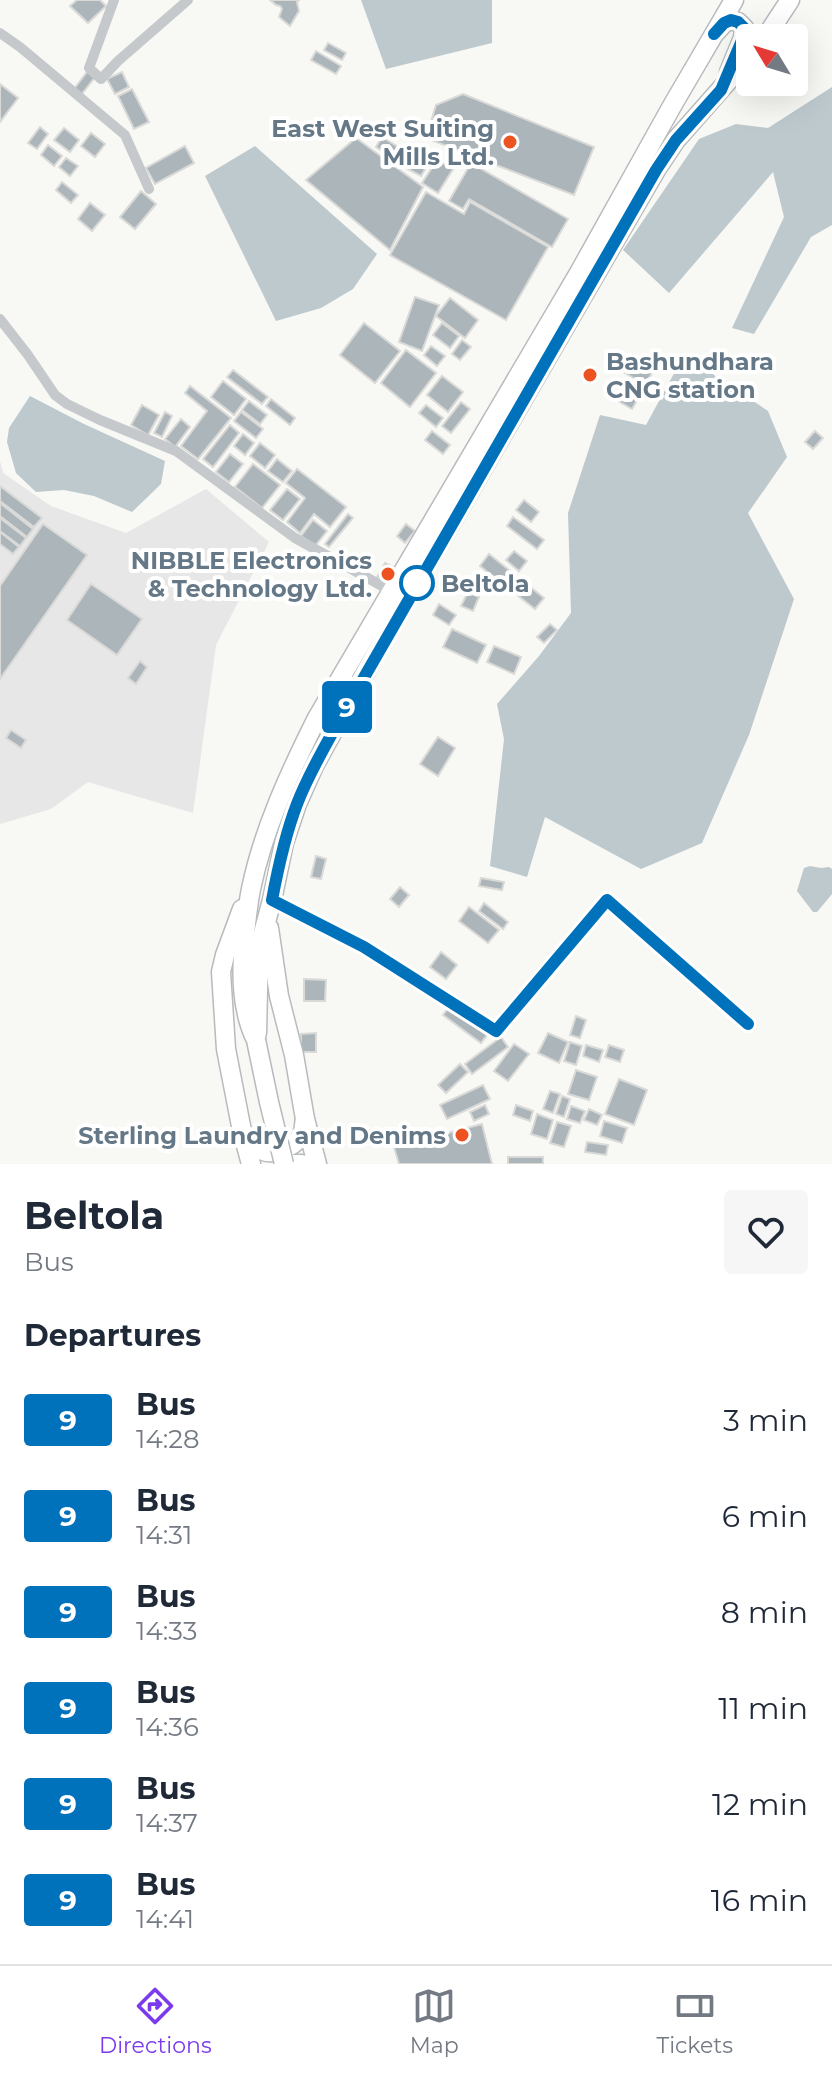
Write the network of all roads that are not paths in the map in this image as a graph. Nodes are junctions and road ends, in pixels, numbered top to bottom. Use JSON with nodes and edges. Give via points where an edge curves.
{"nodes":[{"id":1,"x":114,"y":0,"type":"edge"},
{"id":2,"x":188,"y":0,"type":"edge"},
{"id":3,"x":734,"y":0,"type":"edge"},
{"id":4,"x":790,"y":0,"type":"edge"},
{"id":5,"x":774,"y":24,"type":"edge"},
{"id":6,"x":0,"y":33,"type":"edge"},
{"id":7,"x":714,"y":34,"type":"junction"},
{"id":8,"x":736,"y":72,"type":"edge"},
{"id":9,"x":721,"y":90,"type":"junction"},
{"id":10,"x":149,"y":189,"type":"dead end"},
{"id":11,"x":0,"y":319,"type":"edge"},
{"id":12,"x":393,"y":592,"type":"junction"},
{"id":13,"x":250,"y":891,"type":"junction"},
{"id":14,"x":271,"y":906,"type":"junction"},
{"id":15,"x":748,"y":1024,"type":"dead end"},
{"id":16,"x":256,"y":1040,"type":"junction"},
{"id":17,"x":305,"y":1119,"type":"junction"},
{"id":18,"x":242,"y":1131,"type":"junction"},
{"id":19,"x":251,"y":1164,"type":"edge"},
{"id":20,"x":286,"y":1164,"type":"edge"},
{"id":21,"x":302,"y":1164,"type":"edge"},
{"id":22,"x":317,"y":1164,"type":"edge"}],
"edges":[{"from":1,"to":2,"type":"street","via":[[89,68],[101,79]]},
{"from":3,"to":7,"type":"highway"},
{"from":4,"to":5,"type":"highway"},
{"from":6,"to":10,"type":"street","via":[[125,135]]},
{"from":7,"to":9,"type":"highway","via":[[731,20],[744,28]]},
{"from":7,"to":12,"type":"highway"},
{"from":8,"to":9,"type":"highway"},
{"from":9,"to":14,"type":"highway","via":[[656,170],[314,766],[284,843]]},
{"from":11,"to":12,"type":"street","via":[[67,404],[176,451],[295,538]]},
{"from":12,"to":13,"type":"highway","via":[[305,742]]},
{"from":13,"to":16,"type":"highway","via":[[243,984]]},
{"from":13,"to":18,"type":"highway","via":[[221,972],[226,1049]]},
{"from":14,"to":15,"type":"street","via":[[364,947],[496,1031],[607,900]]},
{"from":14,"to":16,"type":"highway","via":[[259,948]]},
{"from":14,"to":17,"type":"highway","via":[[272,957]]},
{"from":16,"to":20,"type":"highway","bridge":true},
{"from":17,"to":18,"type":"highway","via":[[298,1141],[268,1153]]},
{"from":17,"to":22,"type":"highway"},
{"from":18,"to":19,"type":"highway"},
{"from":20,"to":21,"type":"highway"}]}
